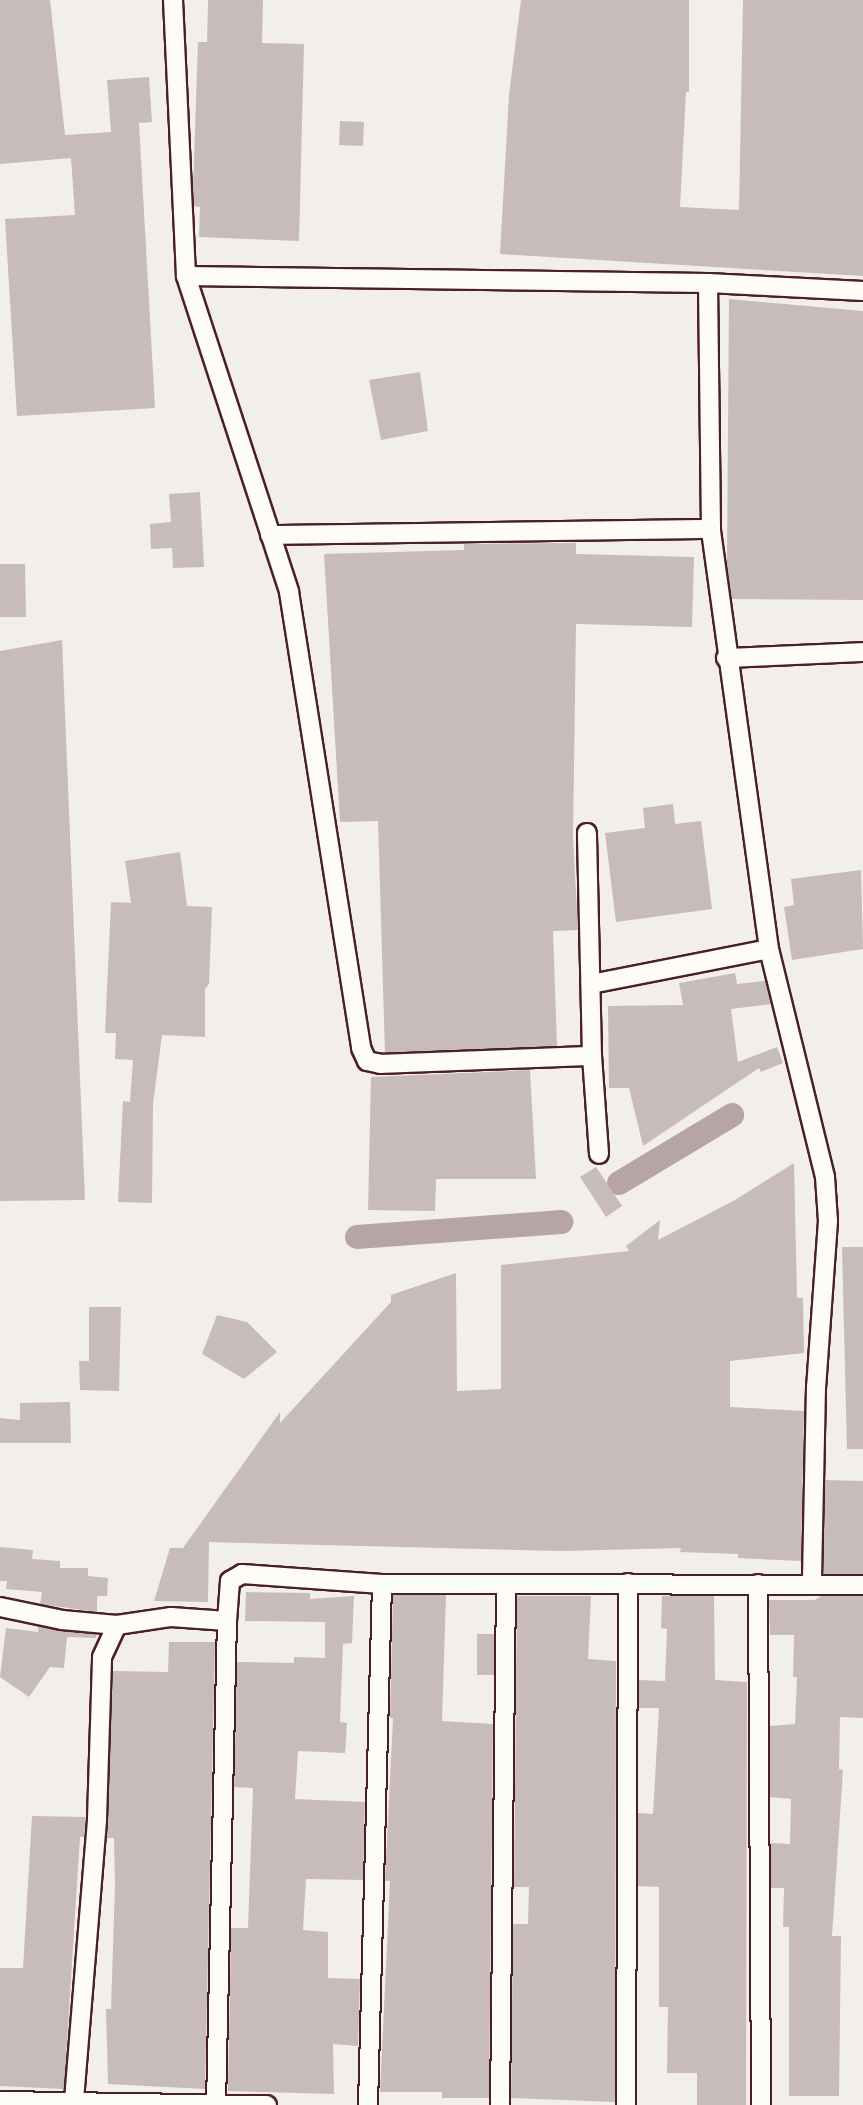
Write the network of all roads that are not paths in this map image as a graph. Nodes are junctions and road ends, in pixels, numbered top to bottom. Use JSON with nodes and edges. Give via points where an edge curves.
{"nodes":[{"id":1,"x":173,"y":0,"type":"edge"},
{"id":2,"x":186,"y":276,"type":"junction"},
{"id":3,"x":708,"y":284,"type":"junction"},
{"id":4,"x":863,"y":291,"type":"edge"},
{"id":5,"x":711,"y":529,"type":"junction"},
{"id":6,"x":270,"y":535,"type":"junction"},
{"id":7,"x":863,"y":652,"type":"edge"},
{"id":8,"x":726,"y":658,"type":"junction"},
{"id":9,"x":587,"y":833,"type":"dead end"},
{"id":10,"x":769,"y":949,"type":"junction"},
{"id":11,"x":591,"y":984,"type":"junction"},
{"id":12,"x":592,"y":1056,"type":"junction"},
{"id":13,"x":599,"y":1154,"type":"dead end"},
{"id":14,"x":628,"y":1583,"type":"junction"},
{"id":15,"x":382,"y":1584,"type":"junction"},
{"id":16,"x":506,"y":1584,"type":"junction"},
{"id":17,"x":758,"y":1584,"type":"junction"},
{"id":18,"x":812,"y":1584,"type":"junction"},
{"id":19,"x":863,"y":1585,"type":"edge"},
{"id":20,"x":0,"y":1607,"type":"edge"},
{"id":21,"x":227,"y":1621,"type":"junction"},
{"id":22,"x":111,"y":1624,"type":"junction"},
{"id":23,"x":74,"y":2100,"type":"junction"},
{"id":24,"x":0,"y":2101,"type":"edge"},
{"id":25,"x":216,"y":2104,"type":"edge"},
{"id":26,"x":267,"y":2105,"type":"edge"},
{"id":27,"x":369,"y":2105,"type":"edge"},
{"id":28,"x":500,"y":2105,"type":"edge"},
{"id":29,"x":626,"y":2105,"type":"edge"},
{"id":30,"x":761,"y":2105,"type":"edge"}],
"edges":[{"from":1,"to":2,"type":"street"},
{"from":2,"to":3,"type":"street"},
{"from":2,"to":6,"type":"street"},
{"from":3,"to":4,"type":"street"},
{"from":3,"to":5,"type":"street"},
{"from":5,"to":6,"type":"street"},
{"from":5,"to":8,"type":"street"},
{"from":6,"to":12,"type":"street","via":[[289,592],[361,1048],[368,1061],[381,1064]]},
{"from":7,"to":8,"type":"street"},
{"from":8,"to":10,"type":"street"},
{"from":9,"to":11,"type":"street"},
{"from":10,"to":11,"type":"street"},
{"from":10,"to":18,"type":"street","via":[[825,1177],[828,1221],[816,1387]]},
{"from":11,"to":12,"type":"street"},
{"from":12,"to":13,"type":"street"},
{"from":14,"to":16,"type":"street"},
{"from":14,"to":17,"type":"street"},
{"from":14,"to":29,"type":"street"},
{"from":15,"to":16,"type":"street"},
{"from":15,"to":21,"type":"street","via":[[242,1574],[230,1581]]},
{"from":15,"to":27,"type":"street"},
{"from":16,"to":28,"type":"street"},
{"from":17,"to":18,"type":"street"},
{"from":17,"to":30,"type":"street"},
{"from":18,"to":19,"type":"street"},
{"from":20,"to":22,"type":"street","via":[[62,1620]]},
{"from":21,"to":22,"type":"street","via":[[171,1617]]},
{"from":21,"to":25,"type":"street"},
{"from":22,"to":23,"type":"street","via":[[102,1657],[97,1819]]},
{"from":23,"to":24,"type":"street"},
{"from":23,"to":25,"type":"street"},
{"from":25,"to":26,"type":"street"}]}
